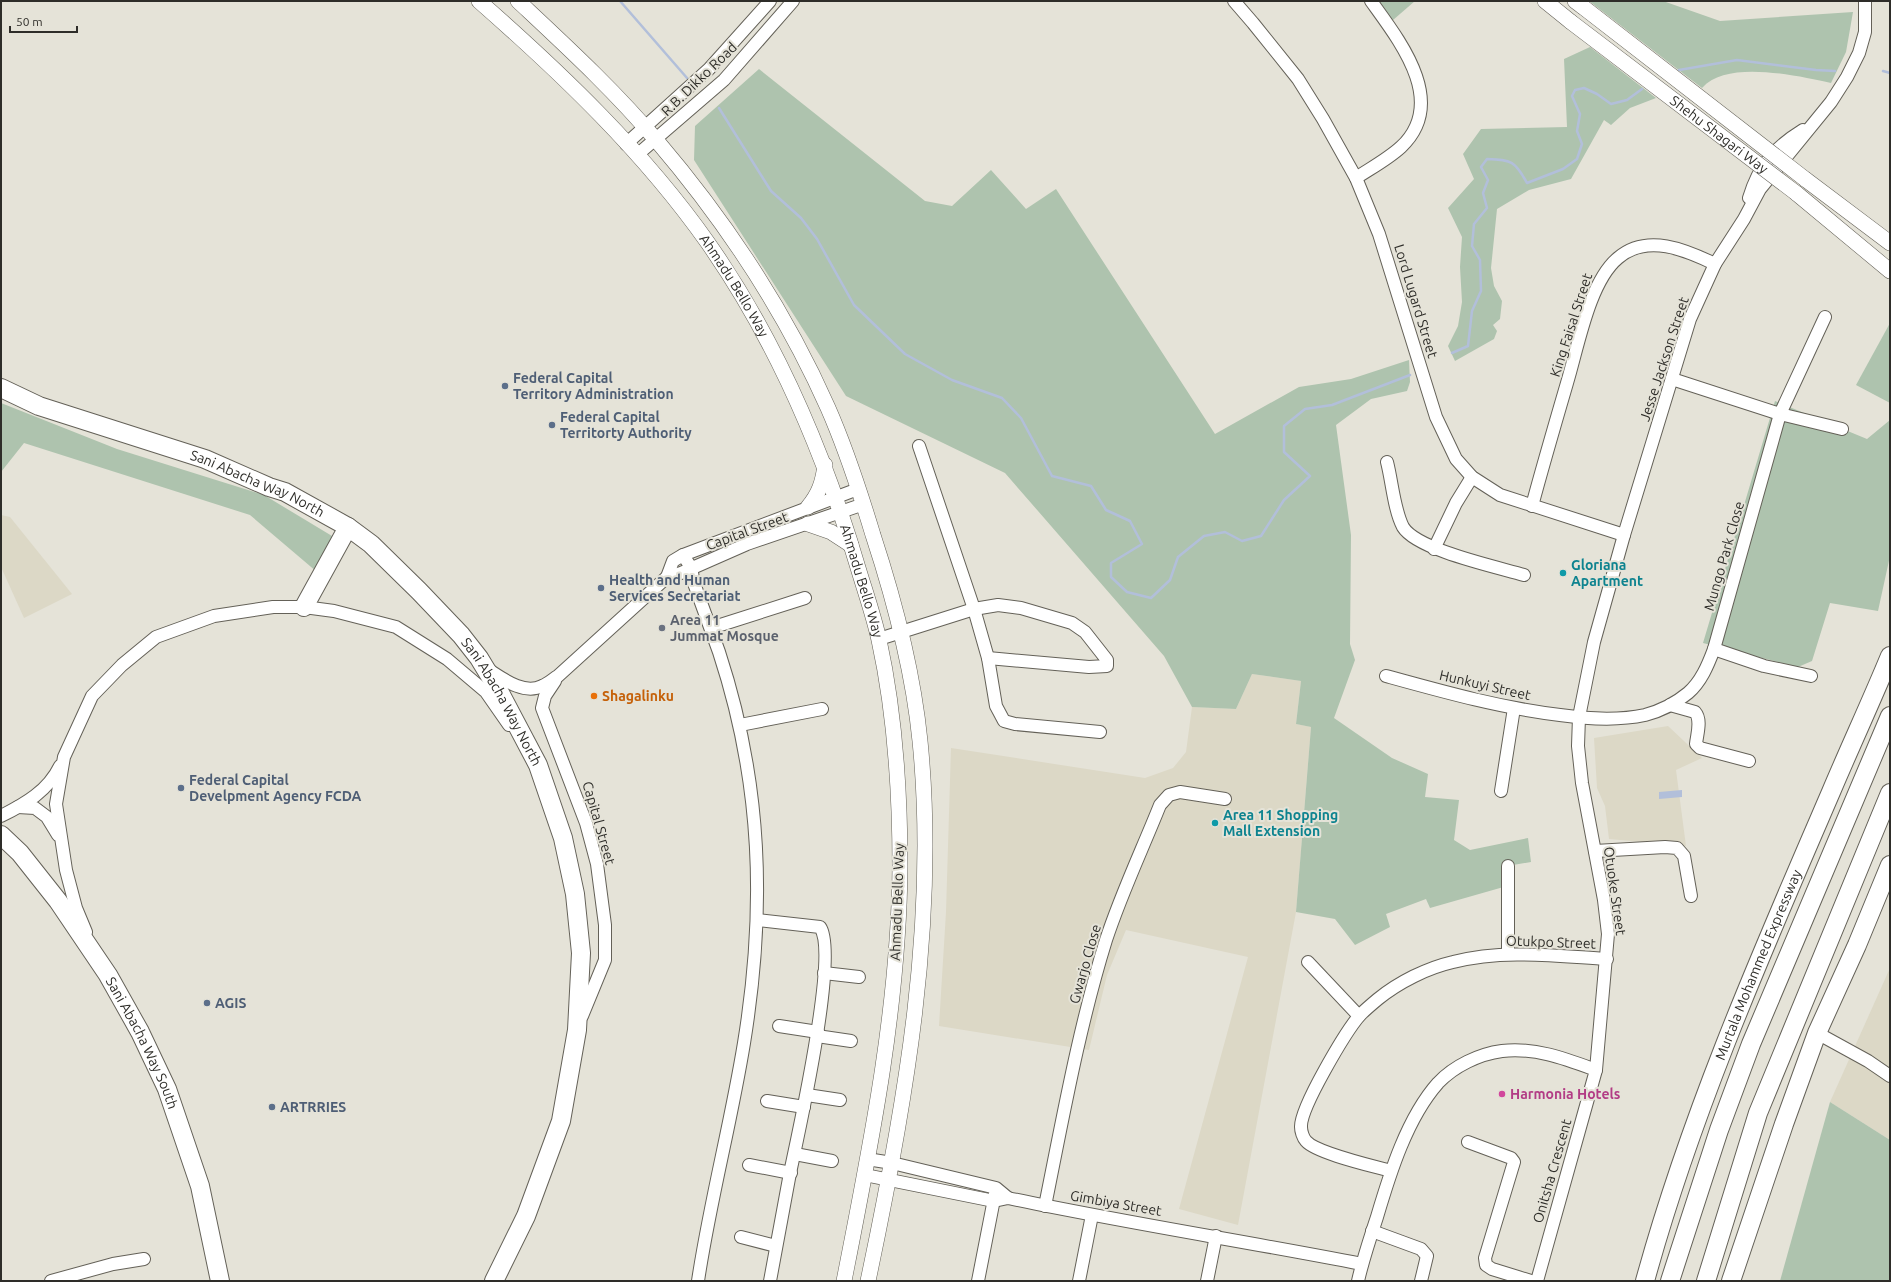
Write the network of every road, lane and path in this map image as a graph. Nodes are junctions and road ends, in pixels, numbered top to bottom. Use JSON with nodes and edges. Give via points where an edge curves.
{"nodes":[{"id":1,"x":479,"y":1,"type":"edge"},
{"id":2,"x":518,"y":1,"type":"edge"},
{"id":3,"x":770,"y":1,"type":"edge"},
{"id":4,"x":793,"y":1,"type":"edge"},
{"id":5,"x":1234,"y":1,"type":"edge"},
{"id":6,"x":1371,"y":1,"type":"edge"},
{"id":7,"x":1545,"y":1,"type":"edge"},
{"id":8,"x":1865,"y":1,"type":"edge"},
{"id":9,"x":1579,"y":4,"type":"edge"},
{"id":10,"x":645,"y":127,"type":"junction"},
{"id":11,"x":656,"y":139,"type":"junction"},
{"id":12,"x":626,"y":144,"type":"junction"},
{"id":13,"x":637,"y":155,"type":"junction"},
{"id":14,"x":1356,"y":178,"type":"junction"},
{"id":15,"x":1890,"y":243,"type":"edge"},
{"id":16,"x":1715,"y":264,"type":"junction"},
{"id":17,"x":1890,"y":271,"type":"edge"},
{"id":18,"x":1825,"y":317,"type":"dead end"},
{"id":19,"x":1672,"y":379,"type":"junction"},
{"id":20,"x":1,"y":388,"type":"edge"},
{"id":21,"x":1780,"y":414,"type":"junction"},
{"id":22,"x":1842,"y":429,"type":"dead end"},
{"id":23,"x":919,"y":446,"type":"dead end"},
{"id":24,"x":1387,"y":462,"type":"dead end"},
{"id":25,"x":825,"y":464,"type":"junction"},
{"id":26,"x":1472,"y":477,"type":"junction"},
{"id":27,"x":858,"y":489,"type":"junction"},
{"id":28,"x":836,"y":496,"type":"junction"},
{"id":29,"x":864,"y":504,"type":"junction"},
{"id":30,"x":1532,"y":506,"type":"junction"},
{"id":31,"x":808,"y":507,"type":"junction"},
{"id":32,"x":842,"y":512,"type":"junction"},
{"id":33,"x":808,"y":524,"type":"junction"},
{"id":34,"x":348,"y":527,"type":"junction"},
{"id":35,"x":1624,"y":535,"type":"junction"},
{"id":36,"x":851,"y":544,"type":"junction"},
{"id":37,"x":1434,"y":548,"type":"junction"},
{"id":38,"x":678,"y":558,"type":"junction"},
{"id":39,"x":686,"y":571,"type":"junction"},
{"id":40,"x":1524,"y":575,"type":"dead end"},
{"id":41,"x":667,"y":577,"type":"junction"},
{"id":42,"x":805,"y":598,"type":"dead end"},
{"id":43,"x":304,"y":607,"type":"junction"},
{"id":44,"x":974,"y":609,"type":"junction"},
{"id":45,"x":711,"y":628,"type":"junction"},
{"id":46,"x":902,"y":632,"type":"junction"},
{"id":47,"x":878,"y":639,"type":"junction"},
{"id":48,"x":1714,"y":649,"type":"junction"},
{"id":49,"x":1890,"y":656,"type":"edge"},
{"id":50,"x":988,"y":658,"type":"junction"},
{"id":51,"x":484,"y":667,"type":"junction"},
{"id":52,"x":558,"y":676,"type":"junction"},
{"id":53,"x":1386,"y":676,"type":"dead end"},
{"id":54,"x":1812,"y":676,"type":"dead end"},
{"id":55,"x":1670,"y":705,"type":"junction"},
{"id":56,"x":1514,"y":708,"type":"junction"},
{"id":57,"x":822,"y":709,"type":"dead end"},
{"id":58,"x":1890,"y":716,"type":"edge"},
{"id":59,"x":1579,"y":718,"type":"junction"},
{"id":60,"x":740,"y":725,"type":"junction"},
{"id":61,"x":1100,"y":732,"type":"dead end"},
{"id":62,"x":64,"y":757,"type":"junction"},
{"id":63,"x":1749,"y":761,"type":"dead end"},
{"id":64,"x":538,"y":765,"type":"junction"},
{"id":65,"x":1501,"y":791,"type":"dead end"},
{"id":66,"x":1890,"y":793,"type":"edge"},
{"id":67,"x":1225,"y":799,"type":"dead end"},
{"id":68,"x":18,"y":807,"type":"junction"},
{"id":69,"x":1,"y":816,"type":"edge"},
{"id":70,"x":1,"y":835,"type":"edge"},
{"id":71,"x":62,"y":843,"type":"junction"},
{"id":72,"x":1595,"y":851,"type":"junction"},
{"id":73,"x":1890,"y":865,"type":"edge"},
{"id":74,"x":1508,"y":866,"type":"dead end"},
{"id":75,"x":1691,"y":896,"type":"dead end"},
{"id":76,"x":758,"y":920,"type":"junction"},
{"id":77,"x":1508,"y":954,"type":"junction"},
{"id":78,"x":95,"y":955,"type":"junction"},
{"id":79,"x":1607,"y":959,"type":"junction"},
{"id":80,"x":1308,"y":962,"type":"dead end"},
{"id":81,"x":824,"y":973,"type":"junction"},
{"id":82,"x":858,"y":977,"type":"dead end"},
{"id":83,"x":1359,"y":1016,"type":"junction"},
{"id":84,"x":780,"y":1026,"type":"dead end"},
{"id":85,"x":577,"y":1030,"type":"junction"},
{"id":86,"x":1817,"y":1033,"type":"junction"},
{"id":87,"x":817,"y":1034,"type":"junction"},
{"id":88,"x":851,"y":1040,"type":"dead end"},
{"id":89,"x":1596,"y":1070,"type":"junction"},
{"id":90,"x":1890,"y":1076,"type":"edge"},
{"id":91,"x":840,"y":1100,"type":"dead end"},
{"id":92,"x":767,"y":1101,"type":"dead end"},
{"id":93,"x":805,"y":1101,"type":"junction"},
{"id":94,"x":1468,"y":1142,"type":"dead end"},
{"id":95,"x":795,"y":1154,"type":"junction"},
{"id":96,"x":867,"y":1159,"type":"junction"},
{"id":97,"x":832,"y":1161,"type":"dead end"},
{"id":98,"x":892,"y":1163,"type":"junction"},
{"id":99,"x":749,"y":1165,"type":"dead end"},
{"id":100,"x":1391,"y":1171,"type":"junction"},
{"id":101,"x":790,"y":1173,"type":"junction"},
{"id":102,"x":865,"y":1176,"type":"junction"},
{"id":103,"x":889,"y":1180,"type":"junction"},
{"id":104,"x":996,"y":1188,"type":"junction"},
{"id":105,"x":1672,"y":1193,"type":"junction"},
{"id":106,"x":1008,"y":1198,"type":"junction"},
{"id":107,"x":994,"y":1200,"type":"junction"},
{"id":108,"x":1046,"y":1206,"type":"junction"},
{"id":109,"x":1092,"y":1215,"type":"junction"},
{"id":110,"x":1372,"y":1231,"type":"junction"},
{"id":111,"x":1216,"y":1236,"type":"junction"},
{"id":112,"x":741,"y":1237,"type":"dead end"},
{"id":113,"x":776,"y":1246,"type":"junction"},
{"id":114,"x":144,"y":1260,"type":"dead end"},
{"id":115,"x":1736,"y":1263,"type":"junction"},
{"id":116,"x":1362,"y":1264,"type":"junction"},
{"id":117,"x":1672,"y":1273,"type":"edge"},
{"id":118,"x":51,"y":1281,"type":"edge"},
{"id":119,"x":220,"y":1281,"type":"edge"},
{"id":120,"x":494,"y":1281,"type":"edge"},
{"id":121,"x":698,"y":1281,"type":"edge"},
{"id":122,"x":770,"y":1281,"type":"edge"},
{"id":123,"x":844,"y":1281,"type":"edge"},
{"id":124,"x":868,"y":1281,"type":"edge"},
{"id":125,"x":978,"y":1281,"type":"edge"},
{"id":126,"x":1079,"y":1281,"type":"edge"},
{"id":127,"x":1207,"y":1281,"type":"edge"},
{"id":128,"x":1358,"y":1281,"type":"edge"},
{"id":129,"x":1420,"y":1281,"type":"edge"},
{"id":130,"x":1531,"y":1281,"type":"edge"},
{"id":131,"x":1537,"y":1281,"type":"edge"},
{"id":132,"x":1645,"y":1281,"type":"edge"},
{"id":133,"x":1706,"y":1281,"type":"edge"},
{"id":134,"x":1725,"y":1281,"type":"edge"},
{"id":135,"x":1732,"y":1281,"type":"edge"}],
"edges":[{"from":1,"to":12,"type":"main road","name":"Ahmadu Bello Way","via":[[548,62]]},
{"from":2,"to":10,"type":"main road","name":"Ahmadu Bello Way"},
{"from":3,"to":10,"type":"street","name":"R.B. Dikko Road","via":[[709,69]]},
{"from":4,"to":11,"type":"street","name":"R.B. Dikko Road","via":[[724,80]]},
{"from":5,"to":14,"type":"street","name":"Lord Lugard Street","via":[[1298,80],[1324,119]]},
{"from":6,"to":14,"type":"street","via":[[1410,60],[1415,71],[1421,106],[1413,133],[1402,147]]},
{"from":7,"to":17,"type":"main road","name":"Shehu Shagari Way","bridge":true,"via":[[1796,193]]},
{"from":8,"to":16,"type":"street","name":"Jesse Jackson Street","via":[[1865,32],[1859,53],[1847,77],[1831,102],[1811,125],[1783,142],[1767,161],[1754,181],[1744,219]]},
{"from":9,"to":15,"type":"main road","name":"Shehu Shagari Way","bridge":true},
{"from":10,"to":11,"type":"main road","name":"Ahmadu Bello Way"},
{"from":10,"to":12,"type":"street","name":"R.B. Dikko Road"},
{"from":11,"to":13,"type":"street","name":"R.B. Dikko Road"},
{"from":11,"to":27,"type":"main road","name":"Ahmadu Bello Way","via":[[728,231],[780,314],[829,412]]},
{"from":12,"to":13,"type":"main road","name":"Ahmadu Bello Way"},
{"from":13,"to":25,"type":"main road","name":"Ahmadu Bello Way","via":[[674,198],[729,274],[790,382]]},
{"from":14,"to":26,"type":"street","name":"Lord Lugard Street","via":[[1379,234],[1436,418],[1456,459]]},
{"from":16,"to":19,"type":"street","name":"Jesse Jackson Street","via":[[1690,319]]},
{"from":16,"to":30,"type":"street","name":"King Faisal Street","via":[[1674,247],[1654,245],[1636,248],[1618,257],[1604,271],[1590,306]]},
{"from":18,"to":21,"type":"street","name":"Mungo Park Close"},
{"from":19,"to":21,"type":"street"},
{"from":19,"to":35,"type":"street","name":"Jesse Jackson Street"},
{"from":20,"to":34,"type":"highway","name":"Sani Abacha Way North","via":[[39,406],[205,459],[285,492]]},
{"from":21,"to":22,"type":"street"},
{"from":21,"to":48,"type":"street","name":"Mungo Park Close"},
{"from":23,"to":44,"type":"street"},
{"from":24,"to":37,"type":"street","via":[[1404,528],[1411,536]]},
{"from":25,"to":28,"type":"main road","name":"Ahmadu Bello Way"},
{"from":25,"to":31,"type":"main road","via":[[821,487]]},
{"from":26,"to":30,"type":"street","name":"Lord Lugard Street","via":[[1500,495]]},
{"from":26,"to":37,"type":"street"},
{"from":27,"to":28,"type":"street"},
{"from":27,"to":29,"type":"main road","name":"Ahmadu Bello Way"},
{"from":28,"to":31,"type":"street"},
{"from":28,"to":32,"type":"main road","name":"Ahmadu Bello Way"},
{"from":29,"to":32,"type":"street","name":"Capital Street"},
{"from":29,"to":46,"type":"main road","name":"Ahmadu Bello Way","via":[[894,598]]},
{"from":30,"to":35,"type":"street","name":"Lord Lugard Street"},
{"from":31,"to":38,"type":"street"},
{"from":32,"to":33,"type":"street","name":"Capital Street"},
{"from":32,"to":36,"type":"main road","name":"Ahmadu Bello Way"},
{"from":33,"to":36,"type":"main road","via":[[831,532]]},
{"from":33,"to":39,"type":"street","name":"Capital Street","via":[[747,544]]},
{"from":34,"to":43,"type":"highway"},
{"from":34,"to":51,"type":"highway","name":"Sani Abacha Way North","via":[[371,544],[419,591],[461,635]]},
{"from":35,"to":59,"type":"street","name":"Jesse Jackson Street","via":[[1594,642]]},
{"from":36,"to":47,"type":"main road","name":"Ahmadu Bello Way"},
{"from":37,"to":40,"type":"street"},
{"from":38,"to":39,"type":"street"},
{"from":38,"to":41,"type":"street"},
{"from":39,"to":41,"type":"street","name":"Capital Street"},
{"from":39,"to":45,"type":"street","via":[[694,583]]},
{"from":41,"to":52,"type":"street","name":"Capital Street"},
{"from":42,"to":45,"type":"street"},
{"from":43,"to":62,"type":"street","via":[[273,607],[214,616],[156,637],[122,665],[92,696]]},
{"from":43,"to":64,"type":"street","via":[[334,611],[396,628],[447,659],[486,692]]},
{"from":44,"to":46,"type":"street"},
{"from":44,"to":50,"type":"street"},
{"from":44,"to":50,"type":"street","via":[[998,604],[1072,623],[1085,632],[1107,660],[1108,666]]},
{"from":45,"to":60,"type":"street"},
{"from":46,"to":47,"type":"street"},
{"from":46,"to":98,"type":"main road","name":"Ahmadu Bello Way","via":[[920,740],[924,801],[924,869],[914,1022]]},
{"from":47,"to":96,"type":"main road","name":"Ahmadu Bello Way","via":[[895,744],[900,866],[890,1021]]},
{"from":48,"to":54,"type":"street","via":[[1764,666]]},
{"from":48,"to":55,"type":"street","name":"Mungo Park Close","via":[[1700,680],[1688,693]]},
{"from":49,"to":105,"type":"highway","name":"Murtala Mohammed Expressway","via":[[1741,1005],[1704,1098]]},
{"from":50,"to":61,"type":"street","via":[[996,706],[1004,721]]},
{"from":51,"to":52,"type":"street","name":"Capital Street","via":[[521,688],[541,687]]},
{"from":51,"to":64,"type":"highway","name":"Sani Abacha Way North"},
{"from":52,"to":85,"type":"street","name":"Capital Street","via":[[545,696],[542,708],[586,822],[597,864],[606,925],[605,960]]},
{"from":53,"to":56,"type":"street","name":"Hunkuyi Street","via":[[1459,697]]},
{"from":55,"to":59,"type":"street","name":"Mungo Park Close","via":[[1645,715],[1616,719]]},
{"from":55,"to":63,"type":"street","via":[[1695,712],[1698,716],[1696,744],[1700,748]]},
{"from":56,"to":59,"type":"street","name":"Hunkuyi Street"},
{"from":56,"to":65,"type":"street"},
{"from":57,"to":60,"type":"street"},
{"from":58,"to":117,"type":"highway","name":"Murtala Mohammed Expressway","via":[[1751,1044],[1719,1130]]},
{"from":59,"to":72,"type":"street","name":"Otuoke Street","via":[[1578,746],[1582,783]]},
{"from":60,"to":76,"type":"street","via":[[755,821]]},
{"from":62,"to":68,"type":"street","via":[[56,775],[44,790]]},
{"from":62,"to":71,"type":"street","via":[[56,804]]},
{"from":64,"to":85,"type":"highway","name":"Sani Abacha Way North","via":[[563,838],[575,894],[581,953]]},
{"from":66,"to":133,"type":"highway","via":[[1758,1113]]},
{"from":67,"to":108,"type":"street","name":"Gwarjo Close","via":[[1180,792],[1169,795],[1160,805],[1106,939],[1074,1055]]},
{"from":68,"to":69,"type":"street"},
{"from":68,"to":71,"type":"street","via":[[35,808],[47,817]]},
{"from":70,"to":78,"type":"highway","name":"Sani Abacha Way South","via":[[20,853],[58,901]]},
{"from":71,"to":78,"type":"street","via":[[76,908]]},
{"from":72,"to":75,"type":"street","via":[[1677,848],[1684,856]]},
{"from":72,"to":79,"type":"street","name":"Otuoke Street","via":[[1608,934]]},
{"from":73,"to":86,"type":"highway"},
{"from":74,"to":77,"type":"street"},
{"from":76,"to":81,"type":"street","via":[[820,927],[826,960]]},
{"from":76,"to":121,"type":"street","via":[[744,1043]]},
{"from":77,"to":79,"type":"street","name":"Otukpo Street"},
{"from":77,"to":83,"type":"street","name":"Otukpo Street","via":[[1454,962],[1429,970],[1400,984]]},
{"from":78,"to":119,"type":"highway","name":"Sani Abacha Way South","via":[[140,1032],[167,1089],[200,1186]]},
{"from":79,"to":89,"type":"street","name":"Otuoke Street"},
{"from":80,"to":83,"type":"street"},
{"from":81,"to":82,"type":"street"},
{"from":81,"to":87,"type":"street"},
{"from":83,"to":100,"type":"street","name":"Otukpo Street","via":[[1329,1062],[1300,1127],[1305,1141],[1310,1145]]},
{"from":84,"to":87,"type":"street"},
{"from":85,"to":120,"type":"highway","name":"Sani Abacha Way North","via":[[561,1122],[526,1216]]},
{"from":86,"to":90,"type":"street"},
{"from":86,"to":115,"type":"highway"},
{"from":87,"to":88,"type":"street"},
{"from":87,"to":93,"type":"street"},
{"from":89,"to":100,"type":"street","via":[[1564,1058],[1532,1051],[1503,1051],[1482,1055],[1459,1066],[1439,1083],[1423,1104]]},
{"from":89,"to":131,"type":"street","name":"Onitsha Crescent"},
{"from":91,"to":93,"type":"street"},
{"from":92,"to":93,"type":"street"},
{"from":93,"to":95,"type":"street"},
{"from":94,"to":130,"type":"street","via":[[1511,1158],[1514,1162],[1485,1258],[1486,1265]]},
{"from":95,"to":97,"type":"street"},
{"from":95,"to":101,"type":"street"},
{"from":96,"to":98,"type":"street"},
{"from":96,"to":102,"type":"main road","name":"Ahmadu Bello Way"},
{"from":98,"to":103,"type":"main road","name":"Ahmadu Bello Way"},
{"from":98,"to":104,"type":"street"},
{"from":99,"to":101,"type":"street"},
{"from":100,"to":110,"type":"street"},
{"from":101,"to":113,"type":"street"},
{"from":102,"to":103,"type":"street","name":"Gimbiya Street"},
{"from":102,"to":123,"type":"main road","name":"Ahmadu Bello Way"},
{"from":103,"to":107,"type":"street","name":"Gimbiya Street"},
{"from":103,"to":124,"type":"main road","name":"Ahmadu Bello Way"},
{"from":104,"to":106,"type":"street"},
{"from":104,"to":107,"type":"street"},
{"from":105,"to":117,"type":"highway"},
{"from":105,"to":132,"type":"highway","name":"Murtala Mohammed Expressway"},
{"from":106,"to":107,"type":"street","name":"Gimbiya Street"},
{"from":106,"to":108,"type":"street","name":"Gimbiya Street"},
{"from":107,"to":125,"type":"street"},
{"from":108,"to":109,"type":"street","name":"Gimbiya Street"},
{"from":109,"to":111,"type":"street","name":"Gimbiya Street"},
{"from":109,"to":126,"type":"street"},
{"from":110,"to":116,"type":"street"},
{"from":110,"to":129,"type":"street","via":[[1425,1252],[1427,1256]]},
{"from":111,"to":116,"type":"street","name":"Gimbiya Street"},
{"from":111,"to":127,"type":"street"},
{"from":112,"to":113,"type":"street"},
{"from":113,"to":122,"type":"street"},
{"from":114,"to":118,"type":"street","via":[[113,1264]]},
{"from":115,"to":134,"type":"highway"},
{"from":115,"to":135,"type":"highway"},
{"from":116,"to":128,"type":"street"}]}
